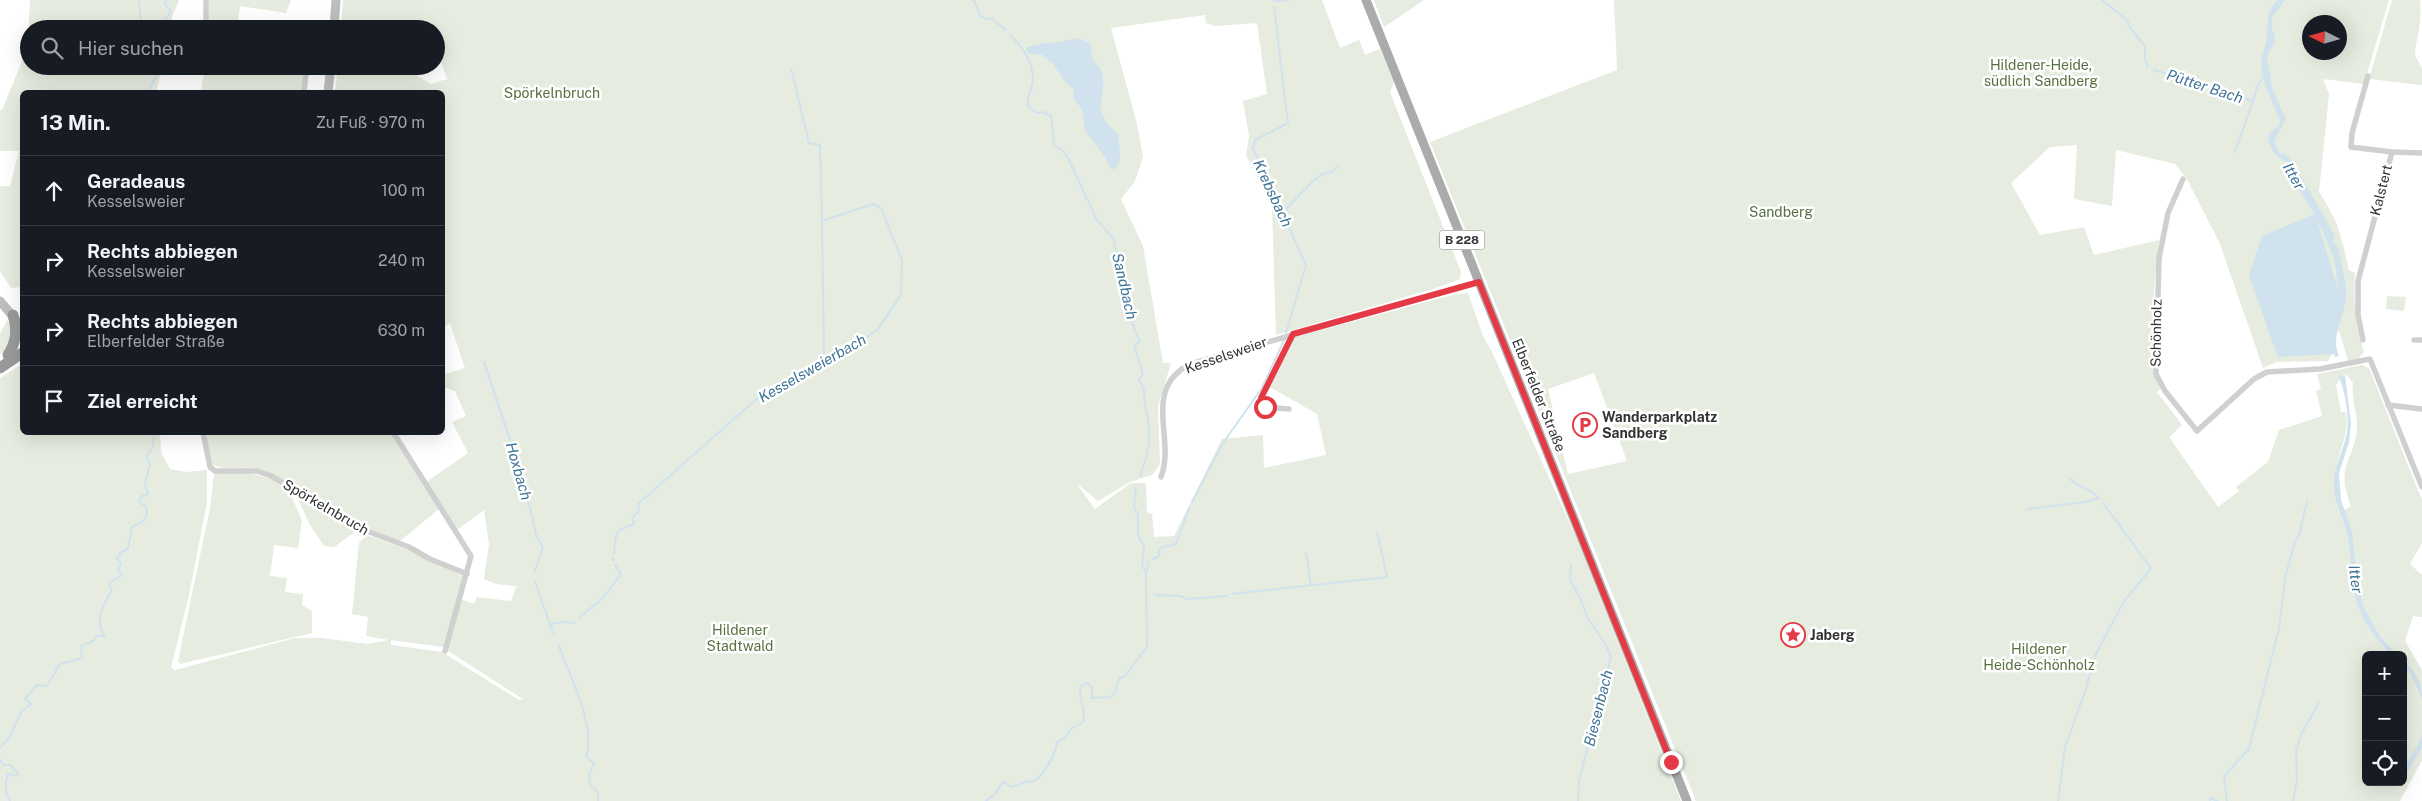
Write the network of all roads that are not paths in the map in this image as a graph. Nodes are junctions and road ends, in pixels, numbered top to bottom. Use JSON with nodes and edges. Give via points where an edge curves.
{"nodes":[{"id":1,"x":206,"y":0,"type":"edge"},
{"id":2,"x":336,"y":0,"type":"edge"},
{"id":3,"x":1366,"y":0,"type":"edge"},
{"id":4,"x":206,"y":20,"type":"edge"},
{"id":5,"x":335,"y":20,"type":"edge"},
{"id":6,"x":306,"y":75,"type":"edge"},
{"id":7,"x":330,"y":75,"type":"edge"},
{"id":8,"x":2368,"y":76,"type":"dead end"},
{"id":9,"x":304,"y":90,"type":"edge"},
{"id":10,"x":328,"y":90,"type":"edge"},
{"id":11,"x":2392,"y":152,"type":"junction"},
{"id":12,"x":2422,"y":153,"type":"edge"},
{"id":13,"x":2183,"y":180,"type":"dead end"},
{"id":14,"x":1479,"y":282,"type":"junction"},
{"id":15,"x":0,"y":301,"type":"edge"},
{"id":16,"x":13,"y":316,"type":"junction"},
{"id":17,"x":20,"y":325,"type":"edge"},
{"id":18,"x":1293,"y":334,"type":"junction"},
{"id":19,"x":2363,"y":340,"type":"dead end"},
{"id":20,"x":2414,"y":340,"type":"dead end"},
{"id":21,"x":2422,"y":340,"type":"edge"},
{"id":22,"x":14,"y":356,"type":"edge"},
{"id":23,"x":0,"y":368,"type":"edge"},
{"id":24,"x":2388,"y":405,"type":"junction"},
{"id":25,"x":1289,"y":409,"type":"dead end"},
{"id":26,"x":2422,"y":409,"type":"edge"},
{"id":27,"x":204,"y":435,"type":"edge"},
{"id":28,"x":395,"y":435,"type":"edge"},
{"id":29,"x":1161,"y":478,"type":"dead end"},
{"id":30,"x":2422,"y":487,"type":"edge"},
{"id":31,"x":467,"y":574,"type":"junction"},
{"id":32,"x":445,"y":651,"type":"dead end"},
{"id":33,"x":1687,"y":801,"type":"edge"}],
"edges":[{"from":1,"to":4,"type":"street"},
{"from":2,"to":5,"type":"main road"},
{"from":3,"to":14,"type":"main road","name":"Elberfelder Straße","number":"B 228"},
{"from":6,"to":9,"type":"street"},
{"from":7,"to":10,"type":"main road"},
{"from":8,"to":11,"type":"street","name":"Kalstert","via":[[2351,147]]},
{"from":11,"to":12,"type":"street"},
{"from":11,"to":19,"type":"street","name":"Kalstert","via":[[2358,281],[2357,308]]},
{"from":13,"to":24,"type":"street","name":"Schönholz","via":[[2168,213],[2159,258],[2156,374],[2197,432],[2254,379],[2267,372],[2326,368],[2370,359]]},
{"from":14,"to":18,"type":"street","name":"Kesselsweier"},
{"from":14,"to":33,"type":"main road","name":"Elberfelder Straße","number":"B 228"},
{"from":15,"to":16,"type":"main road"},
{"from":16,"to":17,"type":"main road"},
{"from":16,"to":22,"type":"highway","via":[[16,324]]},
{"from":18,"to":25,"type":"street","name":"Kesselsweier","via":[[1261,398],[1265,407]]},
{"from":18,"to":29,"type":"street","name":"Kesselsweier","via":[[1190,364],[1173,377],[1163,398],[1165,458]]},
{"from":20,"to":21,"type":"street"},
{"from":22,"to":23,"type":"highway"},
{"from":24,"to":26,"type":"street"},
{"from":24,"to":30,"type":"street"},
{"from":27,"to":31,"type":"street","name":"Spörkelnbruch","via":[[210,467],[215,471],[250,471],[271,476],[364,530]]},
{"from":28,"to":31,"type":"street","via":[[471,556]]},
{"from":31,"to":32,"type":"street"}]}
